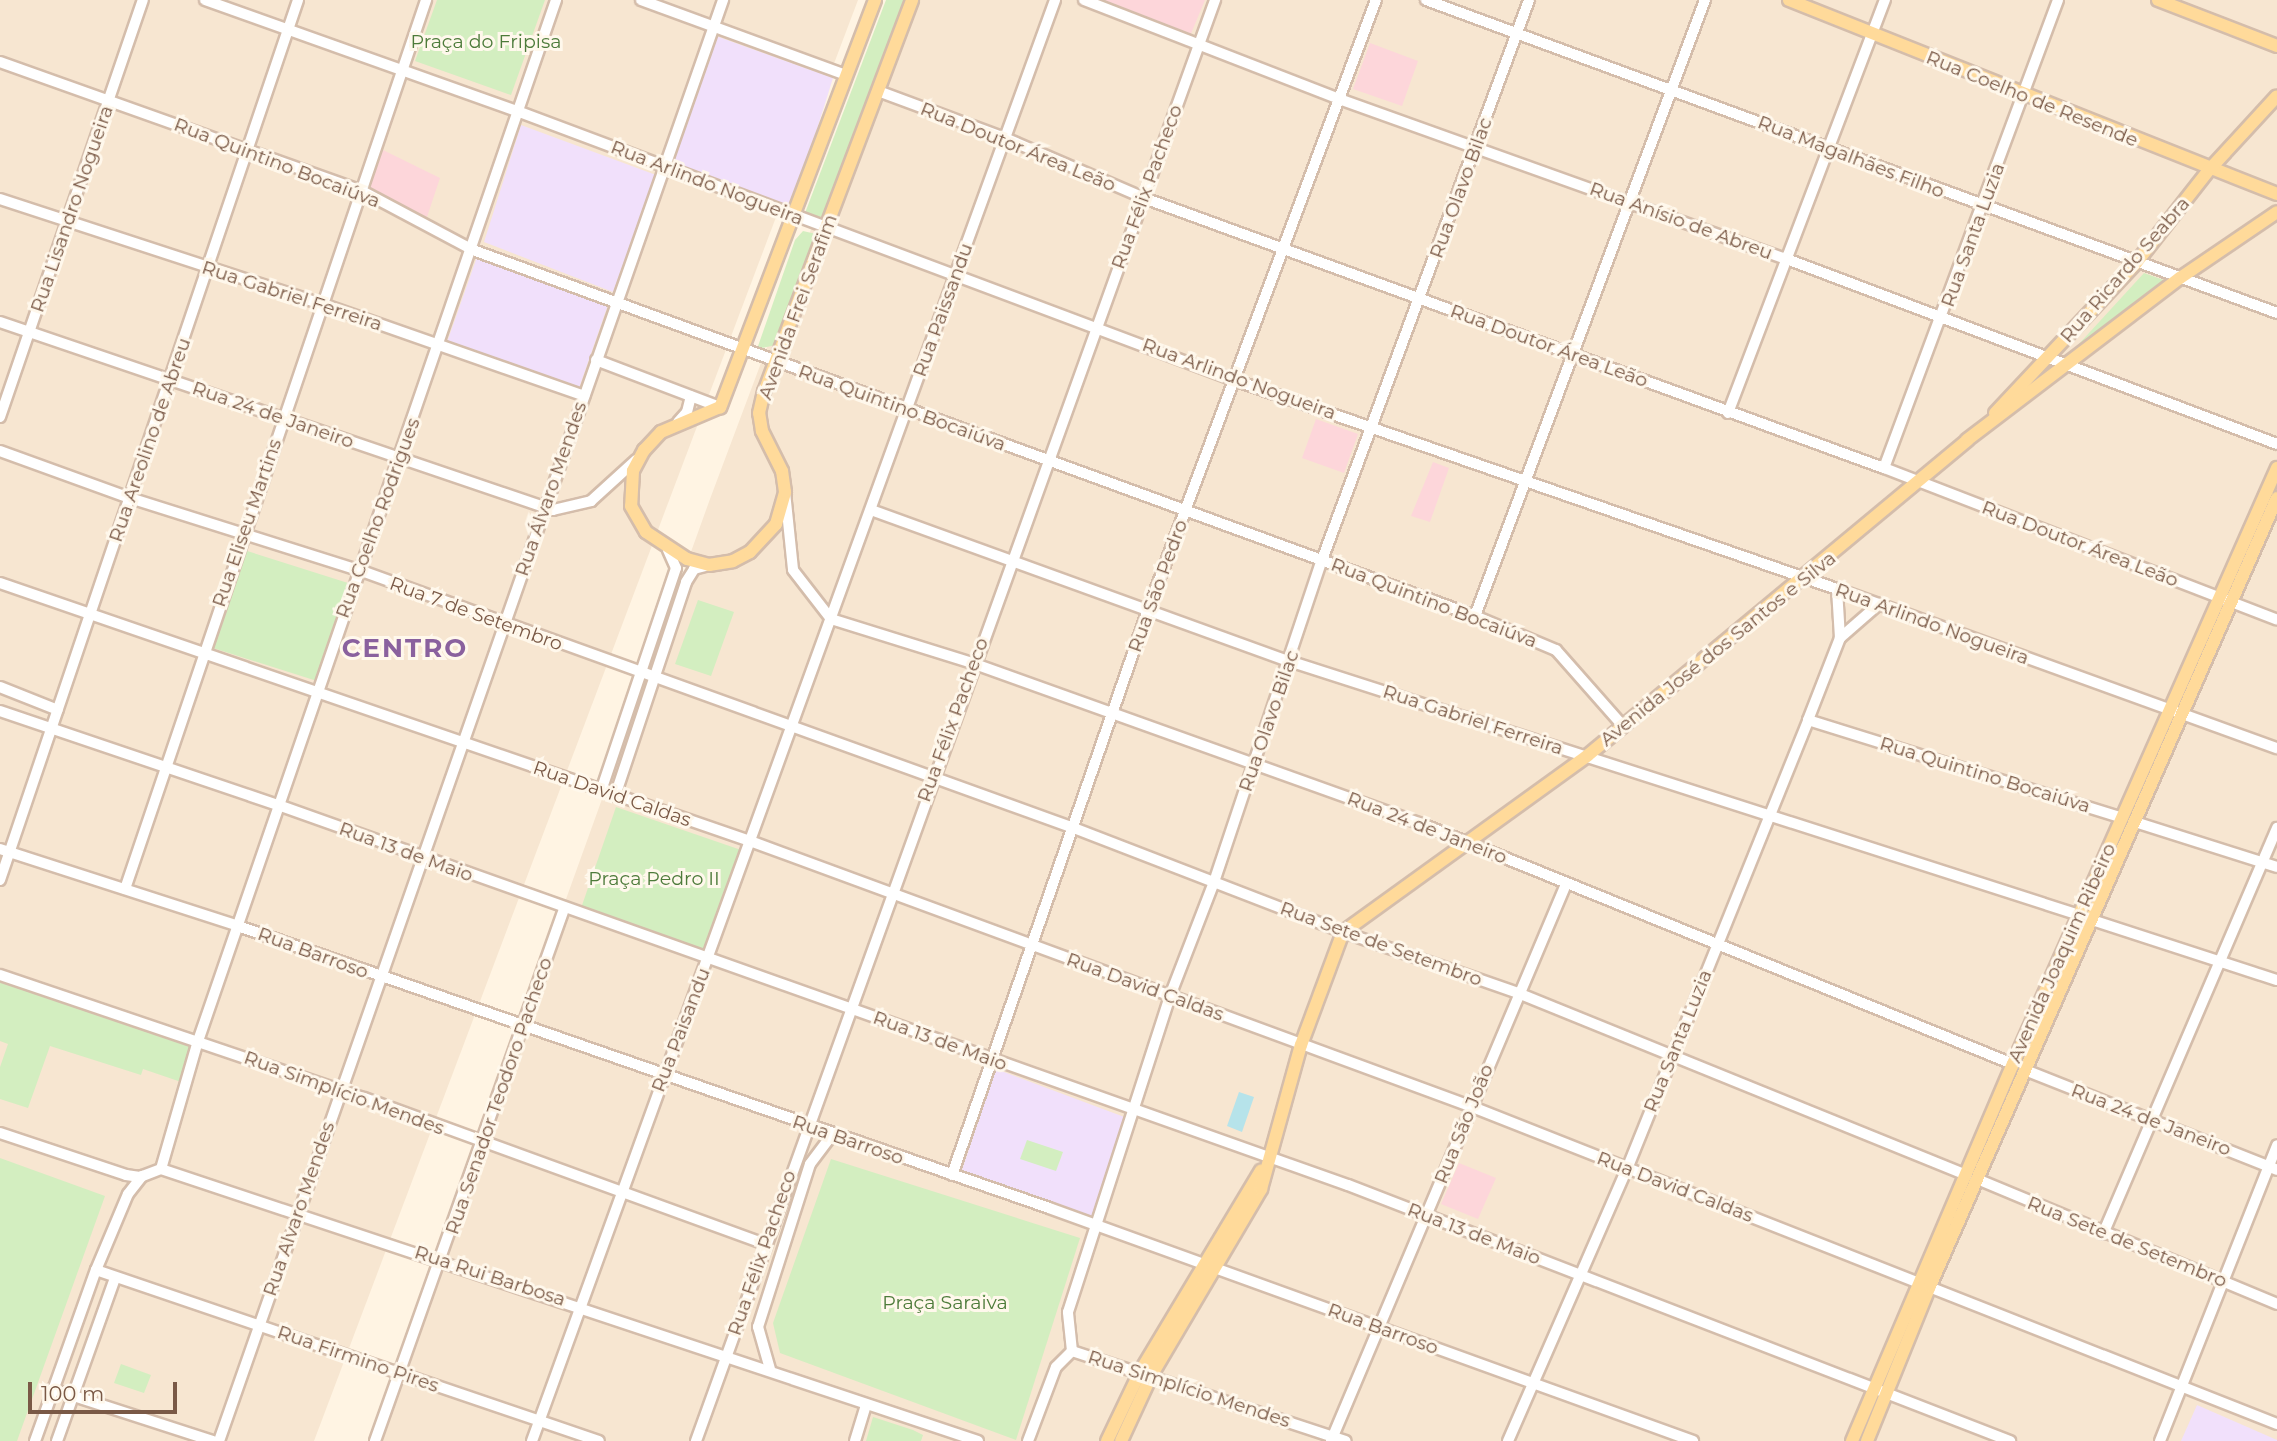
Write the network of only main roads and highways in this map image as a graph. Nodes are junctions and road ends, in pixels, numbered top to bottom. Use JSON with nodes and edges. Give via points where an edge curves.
{"nodes":[{"id":1,"x":875,"y":0,"type":"edge"},
{"id":2,"x":912,"y":0,"type":"edge"},
{"id":3,"x":1789,"y":0,"type":"edge"},
{"id":4,"x":2158,"y":0,"type":"edge"},
{"id":5,"x":2277,"y":46,"type":"edge"},
{"id":6,"x":2277,"y":96,"type":"edge"},
{"id":7,"x":2209,"y":170,"type":"junction"},
{"id":8,"x":2277,"y":194,"type":"edge"},
{"id":9,"x":2277,"y":212,"type":"edge"},
{"id":10,"x":1967,"y":440,"type":"junction"},
{"id":11,"x":2277,"y":468,"type":"edge"},
{"id":12,"x":2277,"y":498,"type":"edge"},
{"id":13,"x":2226,"y":602,"type":"junction"},
{"id":14,"x":1145,"y":1374,"type":"junction"},
{"id":15,"x":1881,"y":1389,"type":"junction"},
{"id":16,"x":1107,"y":1441,"type":"edge"},
{"id":17,"x":1121,"y":1441,"type":"edge"},
{"id":18,"x":1852,"y":1441,"type":"edge"},
{"id":19,"x":1867,"y":1441,"type":"edge"}],
"edges":[{"from":1,"to":2,"type":"main road","name":"Avenida Frei Serafim","via":[[720,407],[678,422],[644,450],[633,471],[631,506],[646,532],[668,550],[709,565],[733,561],[766,538],[776,524],[785,492],[782,471],[762,431],[759,413]]},
{"from":3,"to":7,"type":"main road","name":"Rua Coelho de Resende"},
{"from":4,"to":5,"type":"main road"},
{"from":6,"to":7,"type":"main road","name":"Rua Ricardo Seabra"},
{"from":7,"to":8,"type":"main road","name":"Rua Coelho de Resende"},
{"from":7,"to":10,"type":"main road","name":"Rua Ricardo Seabra","via":[[2136,263]]},
{"from":9,"to":10,"type":"main road","name":"Avenida José dos Santos e Silva","via":[[2180,278]]},
{"from":10,"to":14,"type":"main road","name":"Avenida José dos Santos e Silva","via":[[1587,757],[1343,932],[1301,1045],[1261,1189]]},
{"from":11,"to":13,"type":"main road","name":"Avenida Joaquim Ribeiro"},
{"from":12,"to":13,"type":"main road","name":"Avenida Joaquim Ribeiro"},
{"from":13,"to":15,"type":"main road","name":"Avenida Joaquim Ribeiro"},
{"from":14,"to":16,"type":"main road"},
{"from":14,"to":17,"type":"main road"},
{"from":15,"to":18,"type":"main road","name":"Avenida Joaquim Ribeiro"},
{"from":15,"to":19,"type":"main road","name":"Avenida Joaquim Ribeiro"}]}
